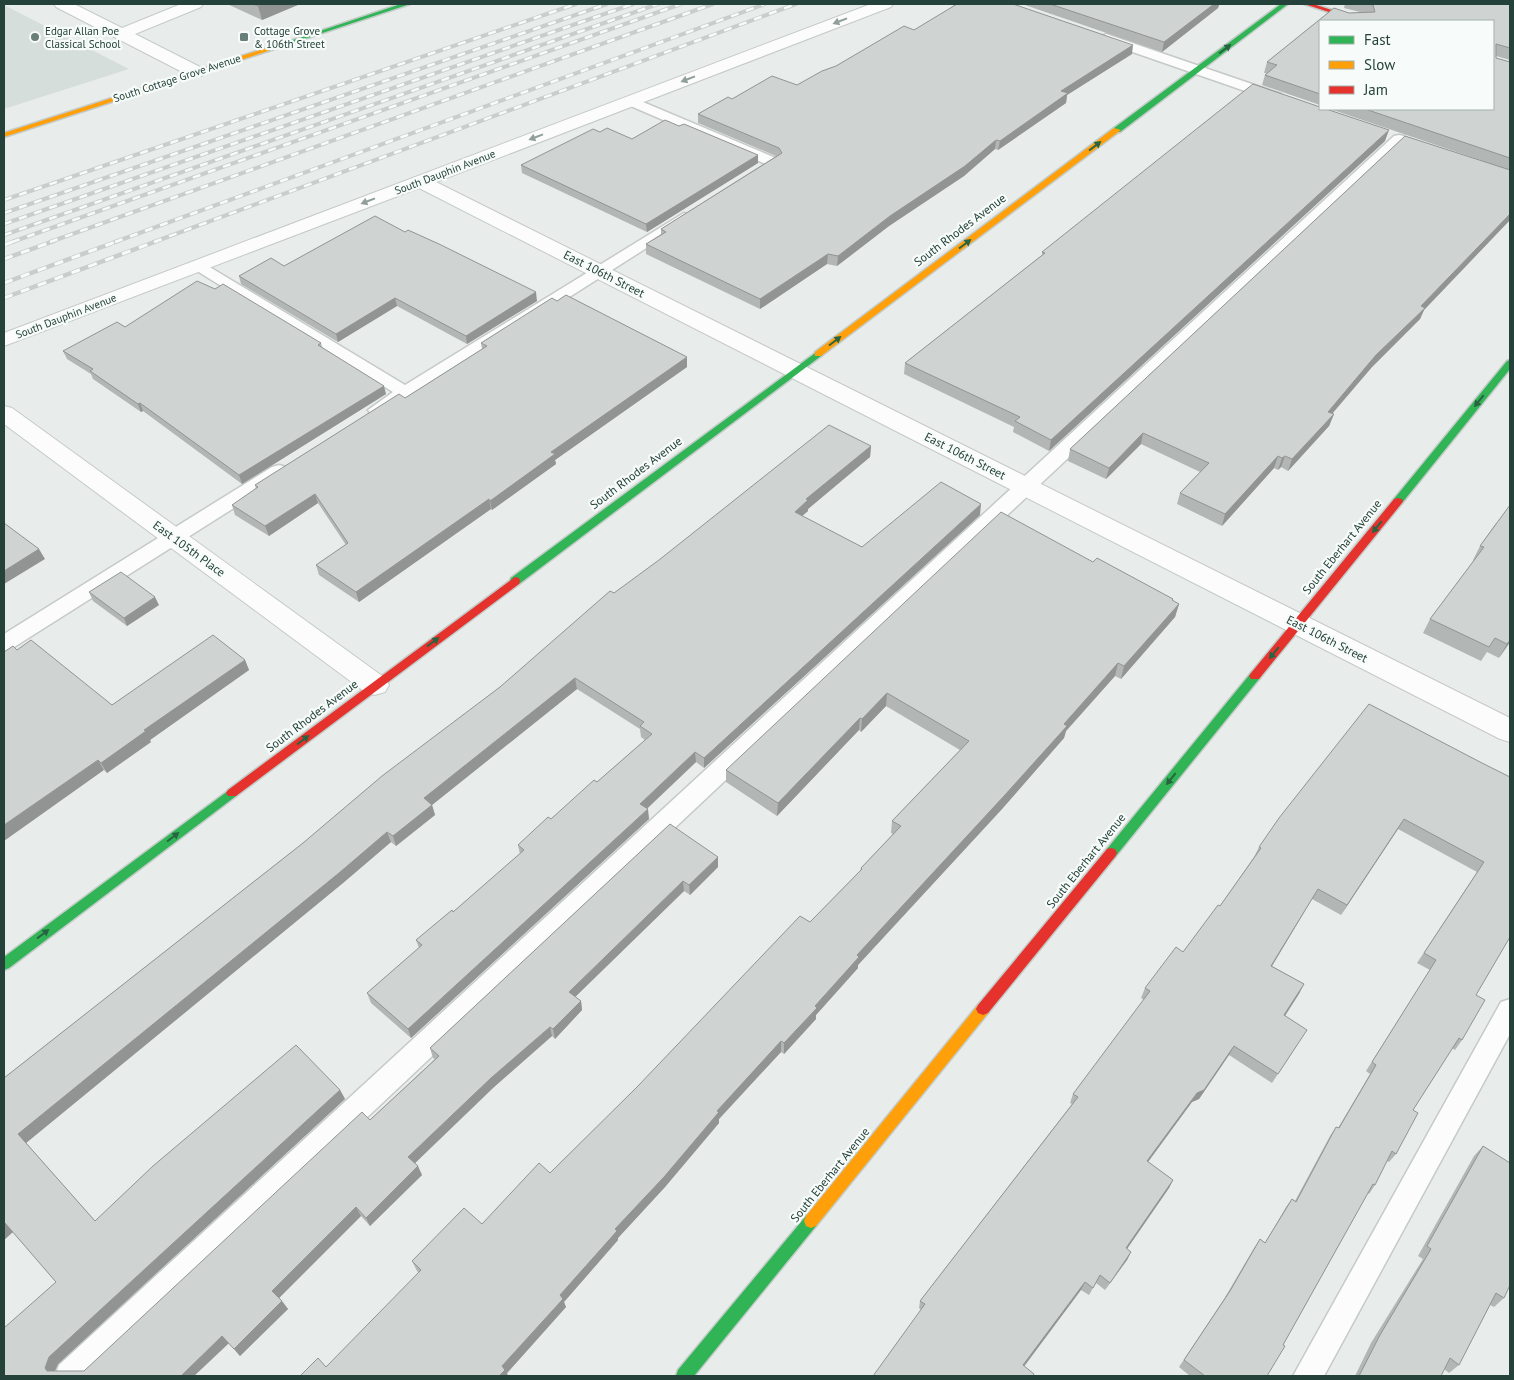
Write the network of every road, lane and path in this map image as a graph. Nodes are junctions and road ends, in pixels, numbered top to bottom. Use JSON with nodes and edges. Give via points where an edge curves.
{"nodes":[{"id":1,"x":62,"y":4,"type":"edge"},
{"id":2,"x":195,"y":4,"type":"edge"},
{"id":3,"x":407,"y":4,"type":"edge"},
{"id":4,"x":885,"y":4,"type":"edge"},
{"id":5,"x":1285,"y":4,"type":"edge"},
{"id":6,"x":1307,"y":4,"type":"edge"},
{"id":7,"x":1360,"y":20,"type":"edge"},
{"id":8,"x":1089,"y":32,"type":"edge"},
{"id":9,"x":121,"y":34,"type":"junction"},
{"id":10,"x":1197,"y":70,"type":"junction"},
{"id":11,"x":196,"y":72,"type":"junction"},
{"id":12,"x":1286,"y":100,"type":"edge"},
{"id":13,"x":631,"y":101,"type":"junction"},
{"id":14,"x":4,"y":135,"type":"edge"},
{"id":15,"x":1396,"y":138,"type":"dead end"},
{"id":16,"x":757,"y":172,"type":"edge"},
{"id":17,"x":420,"y":181,"type":"junction"},
{"id":18,"x":700,"y":208,"type":"edge"},
{"id":19,"x":197,"y":266,"type":"junction"},
{"id":20,"x":600,"y":272,"type":"junction"},
{"id":21,"x":4,"y":340,"type":"edge"},
{"id":22,"x":1510,"y":363,"type":"edge"},
{"id":23,"x":796,"y":371,"type":"junction"},
{"id":24,"x":406,"y":393,"type":"junction"},
{"id":25,"x":4,"y":413,"type":"edge"},
{"id":26,"x":364,"y":419,"type":"edge"},
{"id":27,"x":297,"y":460,"type":"edge"},
{"id":28,"x":1025,"y":487,"type":"junction"},
{"id":29,"x":173,"y":537,"type":"junction"},
{"id":30,"x":1298,"y":624,"type":"junction"},
{"id":31,"x":4,"y":644,"type":"edge"},
{"id":32,"x":375,"y":686,"type":"junction"},
{"id":33,"x":1510,"y":731,"type":"edge"},
{"id":34,"x":4,"y":964,"type":"edge"},
{"id":35,"x":1510,"y":1010,"type":"edge"},
{"id":36,"x":70,"y":1376,"type":"edge"},
{"id":37,"x":684,"y":1376,"type":"edge"},
{"id":38,"x":1308,"y":1376,"type":"edge"}],
"edges":[{"from":1,"to":9,"type":"street"},
{"from":2,"to":9,"type":"street"},
{"from":3,"to":11,"type":"street","name":"South Cottage Grove Avenue"},
{"from":4,"to":13,"type":"street","name":"South Dauphin Avenue","one_way":true},
{"from":10,"to":5,"type":"street","name":"South Rhodes Avenue","one_way":true},
{"from":6,"to":7,"type":"street"},
{"from":8,"to":10,"type":"lane"},
{"from":9,"to":11,"type":"street"},
{"from":10,"to":12,"type":"lane"},
{"from":23,"to":10,"type":"street","name":"South Rhodes Avenue","one_way":true},
{"from":11,"to":14,"type":"street","name":"South Cottage Grove Avenue"},
{"from":13,"to":16,"type":"lane","via":[[773,162]]},
{"from":13,"to":17,"type":"street","name":"South Dauphin Avenue","one_way":true},
{"from":15,"to":28,"type":"lane"},
{"from":17,"to":19,"type":"street","name":"South Dauphin Avenue","one_way":true},
{"from":17,"to":20,"type":"street","name":"East 106th Street"},
{"from":18,"to":20,"type":"lane"},
{"from":19,"to":21,"type":"street","name":"South Dauphin Avenue"},
{"from":19,"to":24,"type":"lane"},
{"from":20,"to":23,"type":"street","name":"East 106th Street"},
{"from":20,"to":24,"type":"lane"},
{"from":22,"to":30,"type":"street","name":"South Eberhart Avenue","one_way":true},
{"from":23,"to":28,"type":"street","name":"East 106th Street"},
{"from":32,"to":23,"type":"street","name":"South Rhodes Avenue","one_way":true},
{"from":24,"to":26,"type":"lane"},
{"from":25,"to":29,"type":"street","name":"East 105th Place"},
{"from":27,"to":29,"type":"lane"},
{"from":28,"to":30,"type":"street","name":"East 106th Street"},
{"from":28,"to":36,"type":"lane"},
{"from":29,"to":31,"type":"lane"},
{"from":29,"to":32,"type":"street","name":"East 105th Place"},
{"from":30,"to":33,"type":"street","name":"East 106th Street"},
{"from":30,"to":37,"type":"street","name":"South Eberhart Avenue","one_way":true},
{"from":34,"to":32,"type":"street","name":"South Rhodes Avenue","one_way":true},
{"from":35,"to":38,"type":"lane"}]}
